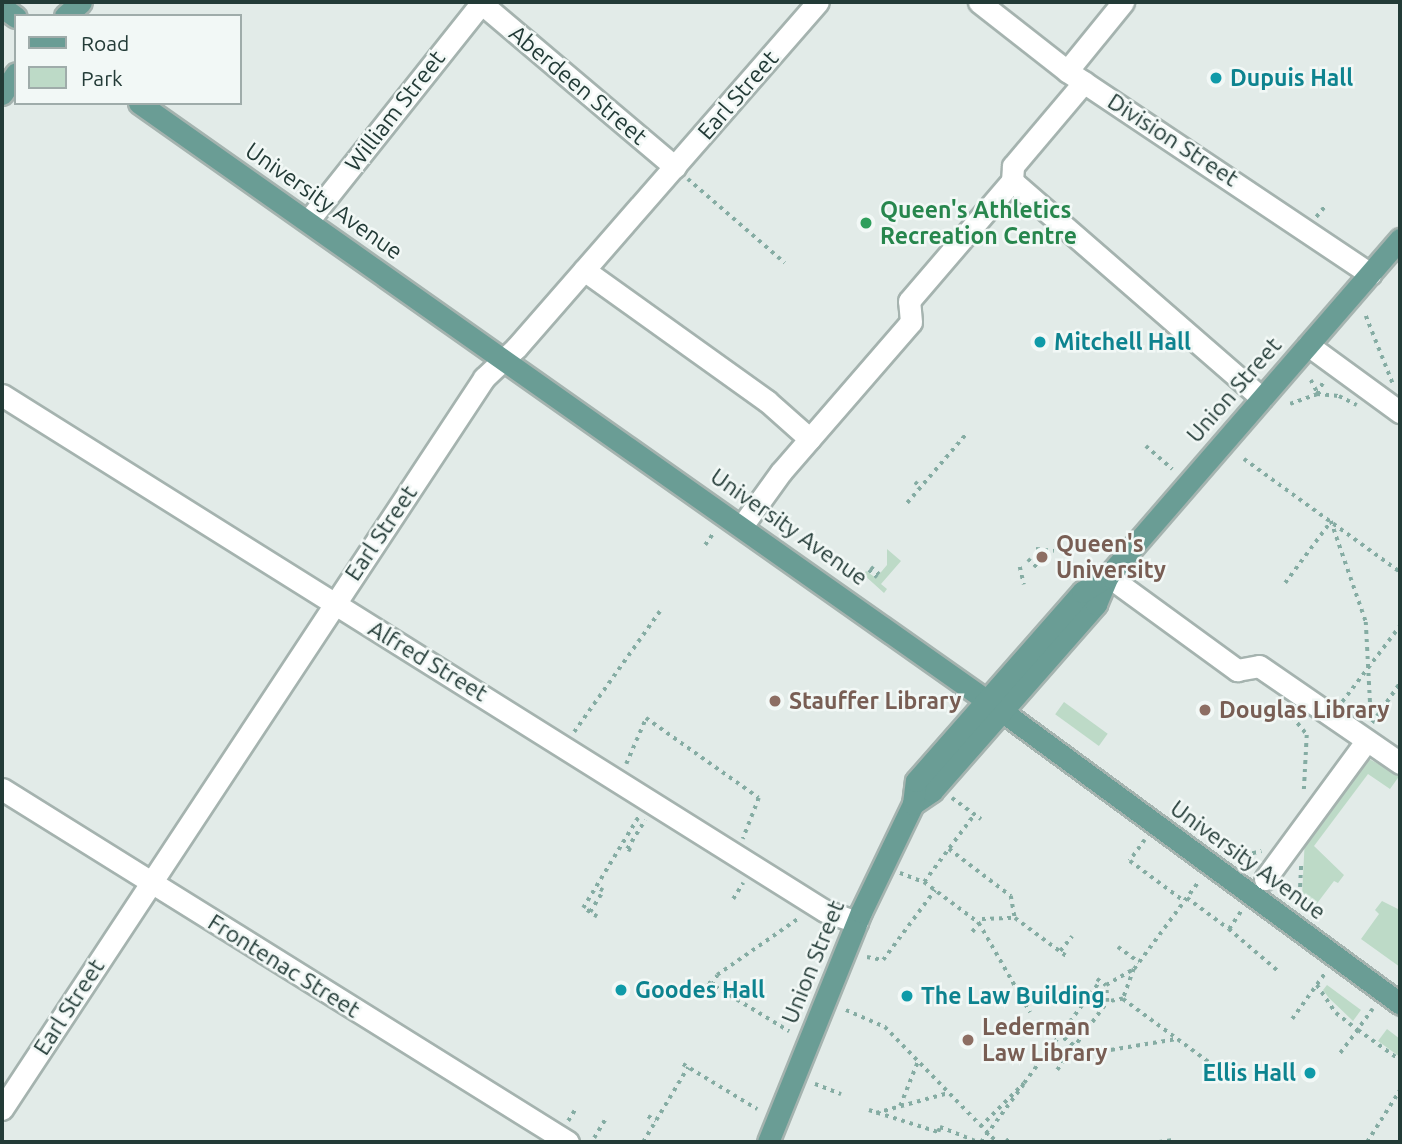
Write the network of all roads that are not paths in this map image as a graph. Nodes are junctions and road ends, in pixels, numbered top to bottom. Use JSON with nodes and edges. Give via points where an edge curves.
{"nodes":[{"id":1,"x":81,"y":2,"type":"edge"},
{"id":2,"x":481,"y":2,"type":"edge"},
{"id":3,"x":818,"y":2,"type":"edge"},
{"id":4,"x":979,"y":2,"type":"edge"},
{"id":5,"x":1123,"y":2,"type":"edge"},
{"id":6,"x":67,"y":14,"type":"edge"},
{"id":7,"x":14,"y":76,"type":"edge"},
{"id":8,"x":1075,"y":77,"type":"junction"},
{"id":9,"x":2,"y":94,"type":"edge"},
{"id":10,"x":142,"y":105,"type":"edge"},
{"id":11,"x":680,"y":171,"type":"junction"},
{"id":12,"x":1012,"y":181,"type":"junction"},
{"id":13,"x":308,"y":221,"type":"junction"},
{"id":14,"x":1400,"y":239,"type":"edge"},
{"id":15,"x":584,"y":270,"type":"junction"},
{"id":16,"x":1370,"y":274,"type":"junction"},
{"id":17,"x":1308,"y":345,"type":"junction"},
{"id":18,"x":503,"y":360,"type":"junction"},
{"id":19,"x":2,"y":395,"type":"edge"},
{"id":20,"x":1262,"y":398,"type":"junction"},
{"id":21,"x":1400,"y":412,"type":"edge"},
{"id":22,"x":810,"y":439,"type":"junction"},
{"id":23,"x":742,"y":526,"type":"junction"},
{"id":24,"x":1108,"y":576,"type":"junction"},
{"id":25,"x":334,"y":604,"type":"junction"},
{"id":26,"x":995,"y":706,"type":"junction"},
{"id":27,"x":1368,"y":734,"type":"junction"},
{"id":28,"x":1400,"y":763,"type":"edge"},
{"id":29,"x":2,"y":789,"type":"edge"},
{"id":30,"x":1265,"y":879,"type":"dead end"},
{"id":31,"x":150,"y":883,"type":"junction"},
{"id":32,"x":857,"y":922,"type":"junction"},
{"id":33,"x":1400,"y":1004,"type":"edge"},
{"id":34,"x":2,"y":1109,"type":"edge"},
{"id":35,"x":568,"y":1132,"type":"edge"},
{"id":36,"x":768,"y":1142,"type":"edge"}],
"edges":[{"from":1,"to":6,"type":"main road"},
{"from":2,"to":11,"type":"street","name":"Aberdeen Street"},
{"from":2,"to":13,"type":"street","name":"William Street"},
{"from":3,"to":11,"type":"street","name":"Earl Street"},
{"from":4,"to":8,"type":"street","name":"Division Street"},
{"from":5,"to":8,"type":"street"},
{"from":7,"to":9,"type":"main road"},
{"from":8,"to":12,"type":"street","via":[[1013,166]]},
{"from":8,"to":16,"type":"street","name":"Division Street"},
{"from":10,"to":13,"type":"main road","name":"University Avenue"},
{"from":11,"to":15,"type":"street","name":"Earl Street"},
{"from":12,"to":20,"type":"street"},
{"from":12,"to":22,"type":"street","via":[[909,301],[911,322]]},
{"from":13,"to":18,"type":"main road","name":"University Avenue"},
{"from":14,"to":16,"type":"main road","name":"Union Street"},
{"from":15,"to":18,"type":"street","name":"Earl Street"},
{"from":15,"to":22,"type":"street","via":[[767,401]]},
{"from":16,"to":17,"type":"main road","name":"Union Street"},
{"from":17,"to":20,"type":"main road","name":"Union Street"},
{"from":17,"to":21,"type":"street"},
{"from":18,"to":23,"type":"main road","name":"University Avenue"},
{"from":18,"to":25,"type":"street","name":"Earl Street","via":[[484,378]]},
{"from":19,"to":25,"type":"street","name":"Alfred Street"},
{"from":20,"to":24,"type":"main road","name":"Union Street"},
{"from":22,"to":23,"type":"street"},
{"from":23,"to":26,"type":"main road","name":"University Avenue"},
{"from":24,"to":26,"type":"main road","name":"Union Street","via":[[1096,604]]},
{"from":24,"to":27,"type":"street","via":[[1237,670],[1259,666],[1330,717]]},
{"from":25,"to":31,"type":"street","name":"Earl Street"},
{"from":25,"to":32,"type":"street","name":"Alfred Street","via":[[829,913]]},
{"from":26,"to":32,"type":"main road","name":"Union Street","via":[[932,791],[912,804]]},
{"from":26,"to":33,"type":"main road","name":"University Avenue"},
{"from":27,"to":28,"type":"street"},
{"from":27,"to":30,"type":"street"},
{"from":29,"to":31,"type":"street","name":"Frontenac Street"},
{"from":31,"to":34,"type":"street","name":"Earl Street"},
{"from":31,"to":35,"type":"street","name":"Frontenac Street"},
{"from":32,"to":36,"type":"main road","name":"Union Street"}]}
